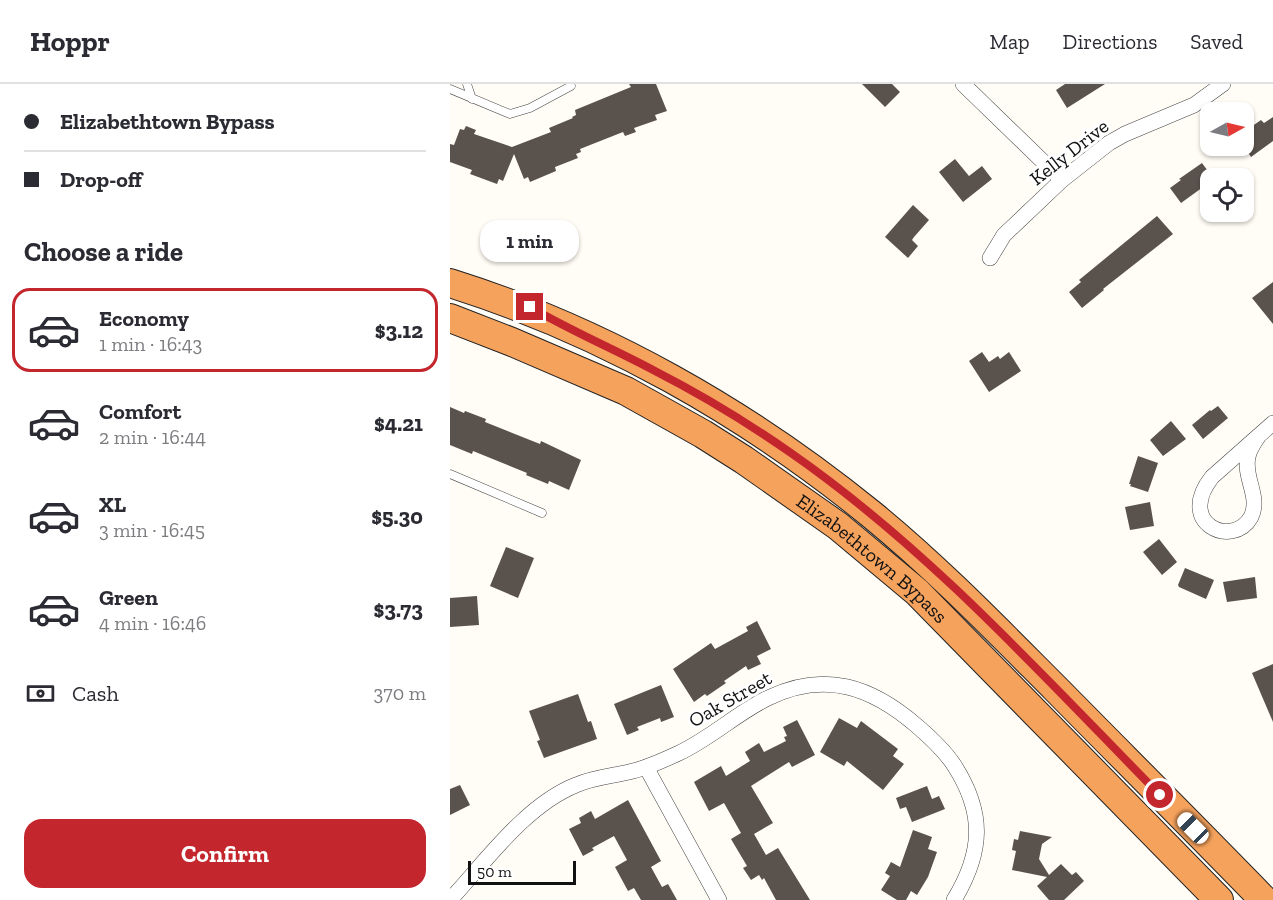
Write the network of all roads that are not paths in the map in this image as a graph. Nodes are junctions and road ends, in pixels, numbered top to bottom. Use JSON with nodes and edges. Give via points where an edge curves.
{"nodes":[{"id":1,"x":467,"y":84,"type":"edge"},
{"id":2,"x":963,"y":84,"type":"edge"},
{"id":3,"x":1223,"y":84,"type":"edge"},
{"id":4,"x":573,"y":85,"type":"edge"},
{"id":5,"x":450,"y":90,"type":"edge"},
{"id":6,"x":472,"y":99,"type":"junction"},
{"id":7,"x":1062,"y":180,"type":"junction"},
{"id":8,"x":990,"y":258,"type":"dead end"},
{"id":9,"x":450,"y":266,"type":"edge"},
{"id":10,"x":450,"y":283,"type":"edge"},
{"id":11,"x":450,"y":318,"type":"edge"},
{"id":12,"x":564,"y":327,"type":"junction"},
{"id":13,"x":450,"y":331,"type":"edge"},
{"id":14,"x":512,"y":342,"type":"junction"},
{"id":15,"x":1273,"y":423,"type":"edge"},
{"id":16,"x":1258,"y":436,"type":"junction"},
{"id":17,"x":450,"y":474,"type":"edge"},
{"id":18,"x":542,"y":513,"type":"dead end"},
{"id":19,"x":646,"y":767,"type":"junction"},
{"id":20,"x":450,"y":900,"type":"edge"},
{"id":21,"x":719,"y":900,"type":"edge"},
{"id":22,"x":955,"y":900,"type":"edge"},
{"id":23,"x":1220,"y":900,"type":"edge"},
{"id":24,"x":1264,"y":900,"type":"edge"}],
"edges":[{"from":1,"to":6,"type":"lane"},
{"from":2,"to":7,"type":"street"},
{"from":3,"to":7,"type":"street","name":"Kelly Drive","via":[[1194,105],[1109,143]]},
{"from":4,"to":6,"type":"lane","via":[[510,114]]},
{"from":5,"to":6,"type":"lane"},
{"from":7,"to":8,"type":"street","name":"Kelly Drive","via":[[1004,235]]},
{"from":9,"to":12,"type":"highway","via":[[480,277]]},
{"from":10,"to":12,"type":"highway","name":"Elizabethtown Bypass"},
{"from":11,"to":14,"type":"highway","name":"Elizabethtown Bypass"},
{"from":12,"to":24,"type":"highway","name":"Elizabethtown Bypass","via":[[704,398],[791,453],[871,514],[980,613]]},
{"from":13,"to":14,"type":"highway"},
{"from":14,"to":23,"type":"highway","name":"Elizabethtown Bypass","via":[[590,374],[677,419],[838,526],[917,592]]},
{"from":15,"to":16,"type":"street"},
{"from":16,"to":16,"type":"street","via":[[1204,487],[1199,510],[1211,527],[1231,531],[1251,516],[1254,497],[1248,456]]},
{"from":17,"to":18,"type":"lane"},
{"from":19,"to":20,"type":"street","name":"Oak Street","via":[[577,784],[549,800],[523,820]]},
{"from":19,"to":21,"type":"street"},
{"from":19,"to":22,"type":"street","name":"Oak Street","via":[[682,751],[784,691],[830,683],[862,690],[891,705],[927,735],[947,754],[968,788],[978,833],[977,847]]}]}
